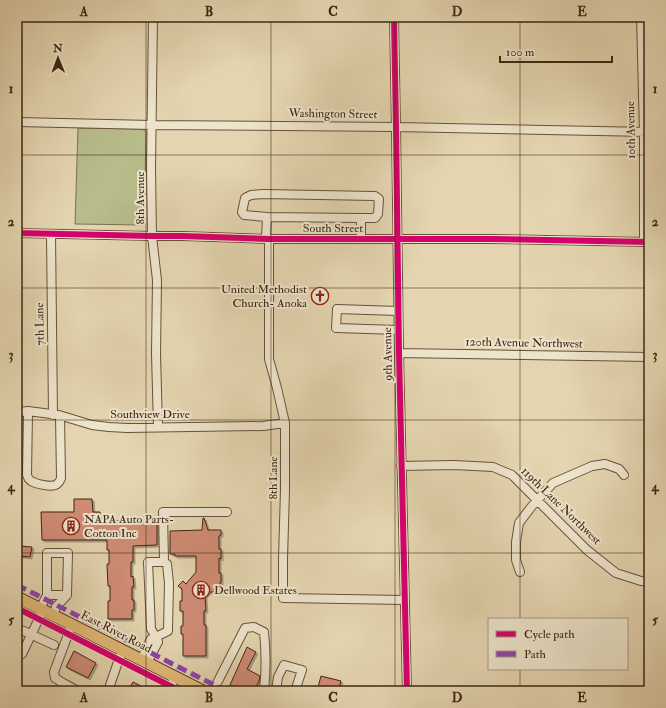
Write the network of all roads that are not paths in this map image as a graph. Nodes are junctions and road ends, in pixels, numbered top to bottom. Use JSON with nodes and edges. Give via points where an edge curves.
{"nodes":[{"id":1,"x":153,"y":17,"type":"edge"},
{"id":2,"x":394,"y":17,"type":"edge"},
{"id":3,"x":628,"y":17,"type":"edge"},
{"id":4,"x":641,"y":17,"type":"edge"},
{"id":5,"x":649,"y":17,"type":"edge"},
{"id":6,"x":17,"y":122,"type":"edge"},
{"id":7,"x":152,"y":125,"type":"junction"},
{"id":8,"x":396,"y":127,"type":"junction"},
{"id":9,"x":646,"y":132,"type":"edge"},
{"id":10,"x":267,"y":217,"type":"junction"},
{"id":11,"x":361,"y":218,"type":"junction"},
{"id":12,"x":17,"y":233,"type":"edge"},
{"id":13,"x":51,"y":234,"type":"junction"},
{"id":14,"x":152,"y":236,"type":"junction"},
{"id":15,"x":268,"y":239,"type":"junction"},
{"id":16,"x":360,"y":239,"type":"junction"},
{"id":17,"x":397,"y":239,"type":"junction"},
{"id":18,"x":646,"y":242,"type":"edge"},
{"id":19,"x":398,"y":311,"type":"junction"},
{"id":20,"x":398,"y":330,"type":"junction"},
{"id":21,"x":399,"y":353,"type":"junction"},
{"id":22,"x":649,"y":357,"type":"edge"},
{"id":23,"x":17,"y":412,"type":"edge"},
{"id":24,"x":28,"y":412,"type":"junction"},
{"id":25,"x":57,"y":415,"type":"junction"},
{"id":26,"x":285,"y":423,"type":"junction"},
{"id":27,"x":158,"y":427,"type":"junction"},
{"id":28,"x":401,"y":466,"type":"junction"},
{"id":29,"x":624,"y":475,"type":"dead end"},
{"id":30,"x":537,"y":500,"type":"junction"},
{"id":31,"x":227,"y":512,"type":"dead end"},
{"id":32,"x":164,"y":562,"type":"junction"},
{"id":33,"x":520,"y":572,"type":"dead end"},
{"id":34,"x":649,"y":582,"type":"edge"},
{"id":35,"x":47,"y":595,"type":"junction"},
{"id":36,"x":67,"y":595,"type":"junction"},
{"id":37,"x":17,"y":597,"type":"edge"},
{"id":38,"x":405,"y":600,"type":"junction"},
{"id":39,"x":46,"y":611,"type":"junction"},
{"id":40,"x":72,"y":624,"type":"junction"},
{"id":41,"x":17,"y":628,"type":"edge"},
{"id":42,"x":31,"y":635,"type":"junction"},
{"id":43,"x":156,"y":637,"type":"junction"},
{"id":44,"x":54,"y":645,"type":"dead end"},
{"id":45,"x":123,"y":650,"type":"junction"},
{"id":46,"x":22,"y":654,"type":"dead end"},
{"id":47,"x":144,"y":661,"type":"junction"},
{"id":48,"x":175,"y":677,"type":"junction"},
{"id":49,"x":78,"y":691,"type":"edge"},
{"id":50,"x":108,"y":691,"type":"edge"},
{"id":51,"x":168,"y":691,"type":"edge"},
{"id":52,"x":203,"y":691,"type":"edge"},
{"id":53,"x":213,"y":691,"type":"edge"},
{"id":54,"x":264,"y":691,"type":"edge"},
{"id":55,"x":276,"y":691,"type":"edge"},
{"id":56,"x":295,"y":691,"type":"edge"},
{"id":57,"x":407,"y":691,"type":"edge"}],
"edges":[{"from":1,"to":7,"type":"street","name":"8th Avenue"},
{"from":2,"to":8,"type":"street","name":"9th Avenue"},
{"from":3,"to":4,"type":"street"},
{"from":4,"to":5,"type":"street"},
{"from":4,"to":9,"type":"street","name":"10th Avenue"},
{"from":6,"to":7,"type":"street","name":"Washington Street"},
{"from":7,"to":8,"type":"street","name":"Washington Street"},
{"from":7,"to":14,"type":"street","name":"8th Avenue"},
{"from":8,"to":9,"type":"street","name":"Washington Street"},
{"from":8,"to":17,"type":"street","name":"9th Avenue"},
{"from":9,"to":18,"type":"street","name":"10th Avenue"},
{"from":10,"to":11,"type":"street"},
{"from":10,"to":11,"type":"street","via":[[244,215],[242,212],[245,198],[263,194],[375,196],[379,199],[378,214],[375,218]]},
{"from":10,"to":15,"type":"street","name":"8th Lane"},
{"from":11,"to":16,"type":"street"},
{"from":12,"to":13,"type":"street","name":"South Street"},
{"from":13,"to":14,"type":"street","name":"South Street"},
{"from":13,"to":25,"type":"street","name":"7th Lane"},
{"from":14,"to":15,"type":"street","name":"South Street"},
{"from":14,"to":27,"type":"street","name":"8th Avenue","via":[[157,280]]},
{"from":15,"to":16,"type":"street","name":"South Street"},
{"from":15,"to":26,"type":"street","name":"8th Lane","via":[[269,359]]},
{"from":16,"to":17,"type":"street","name":"South Street"},
{"from":17,"to":18,"type":"street","name":"South Street"},
{"from":17,"to":19,"type":"street","name":"9th Avenue"},
{"from":19,"to":20,"type":"street","name":"9th Avenue"},
{"from":19,"to":20,"type":"street","via":[[337,309],[336,328]]},
{"from":20,"to":21,"type":"street","name":"9th Avenue"},
{"from":21,"to":22,"type":"street","name":"120th Avenue Northwest"},
{"from":21,"to":28,"type":"street","name":"9th Avenue"},
{"from":23,"to":24,"type":"street","name":"Southview Drive"},
{"from":24,"to":25,"type":"street","name":"Southview Drive"},
{"from":24,"to":25,"type":"street","name":"7th Lane","via":[[27,475],[35,483],[51,486],[59,483],[61,478]]},
{"from":25,"to":27,"type":"street","name":"Southview Drive","via":[[98,426]]},
{"from":26,"to":27,"type":"street","name":"Southview Drive","via":[[263,426]]},
{"from":26,"to":38,"type":"street","name":"8th Lane","via":[[283,598]]},
{"from":28,"to":30,"type":"street","name":"119th Lane Northwest","via":[[493,467],[512,475]]},
{"from":28,"to":38,"type":"street","name":"9th Avenue"},
{"from":29,"to":30,"type":"street","via":[[605,464],[592,466],[553,483]]},
{"from":30,"to":33,"type":"street","via":[[519,523],[516,560]]},
{"from":30,"to":34,"type":"street","name":"119th Lane Northwest","via":[[587,550],[616,573]]},
{"from":31,"to":32,"type":"street","via":[[163,512]]},
{"from":32,"to":43,"type":"street","via":[[167,564],[169,583],[168,631]]},
{"from":32,"to":43,"type":"street","via":[[148,562],[151,629]]},
{"from":35,"to":36,"type":"street"},
{"from":35,"to":36,"type":"street","via":[[47,553],[68,553]]},
{"from":35,"to":39,"type":"street"},
{"from":36,"to":39,"type":"street","via":[[56,607]]},
{"from":37,"to":39,"type":"main road","name":"East River Road"},
{"from":38,"to":57,"type":"street","name":"9th Avenue"},
{"from":39,"to":40,"type":"main road","name":"East River Road"},
{"from":39,"to":42,"type":"street"},
{"from":40,"to":45,"type":"main road","name":"East River Road"},
{"from":40,"to":49,"type":"street","via":[[54,672],[55,678]]},
{"from":41,"to":42,"type":"street"},
{"from":42,"to":44,"type":"street"},
{"from":42,"to":46,"type":"street"},
{"from":43,"to":47,"type":"street","via":[[151,639]]},
{"from":45,"to":47,"type":"main road","name":"East River Road"},
{"from":45,"to":50,"type":"street"},
{"from":47,"to":48,"type":"main road","name":"East River Road"},
{"from":48,"to":51,"type":"street"},
{"from":48,"to":52,"type":"main road","name":"East River Road"},
{"from":53,"to":54,"type":"street","via":[[245,628],[254,627],[264,632]]},
{"from":55,"to":56,"type":"street","via":[[278,677],[284,665],[302,670]]}]}
